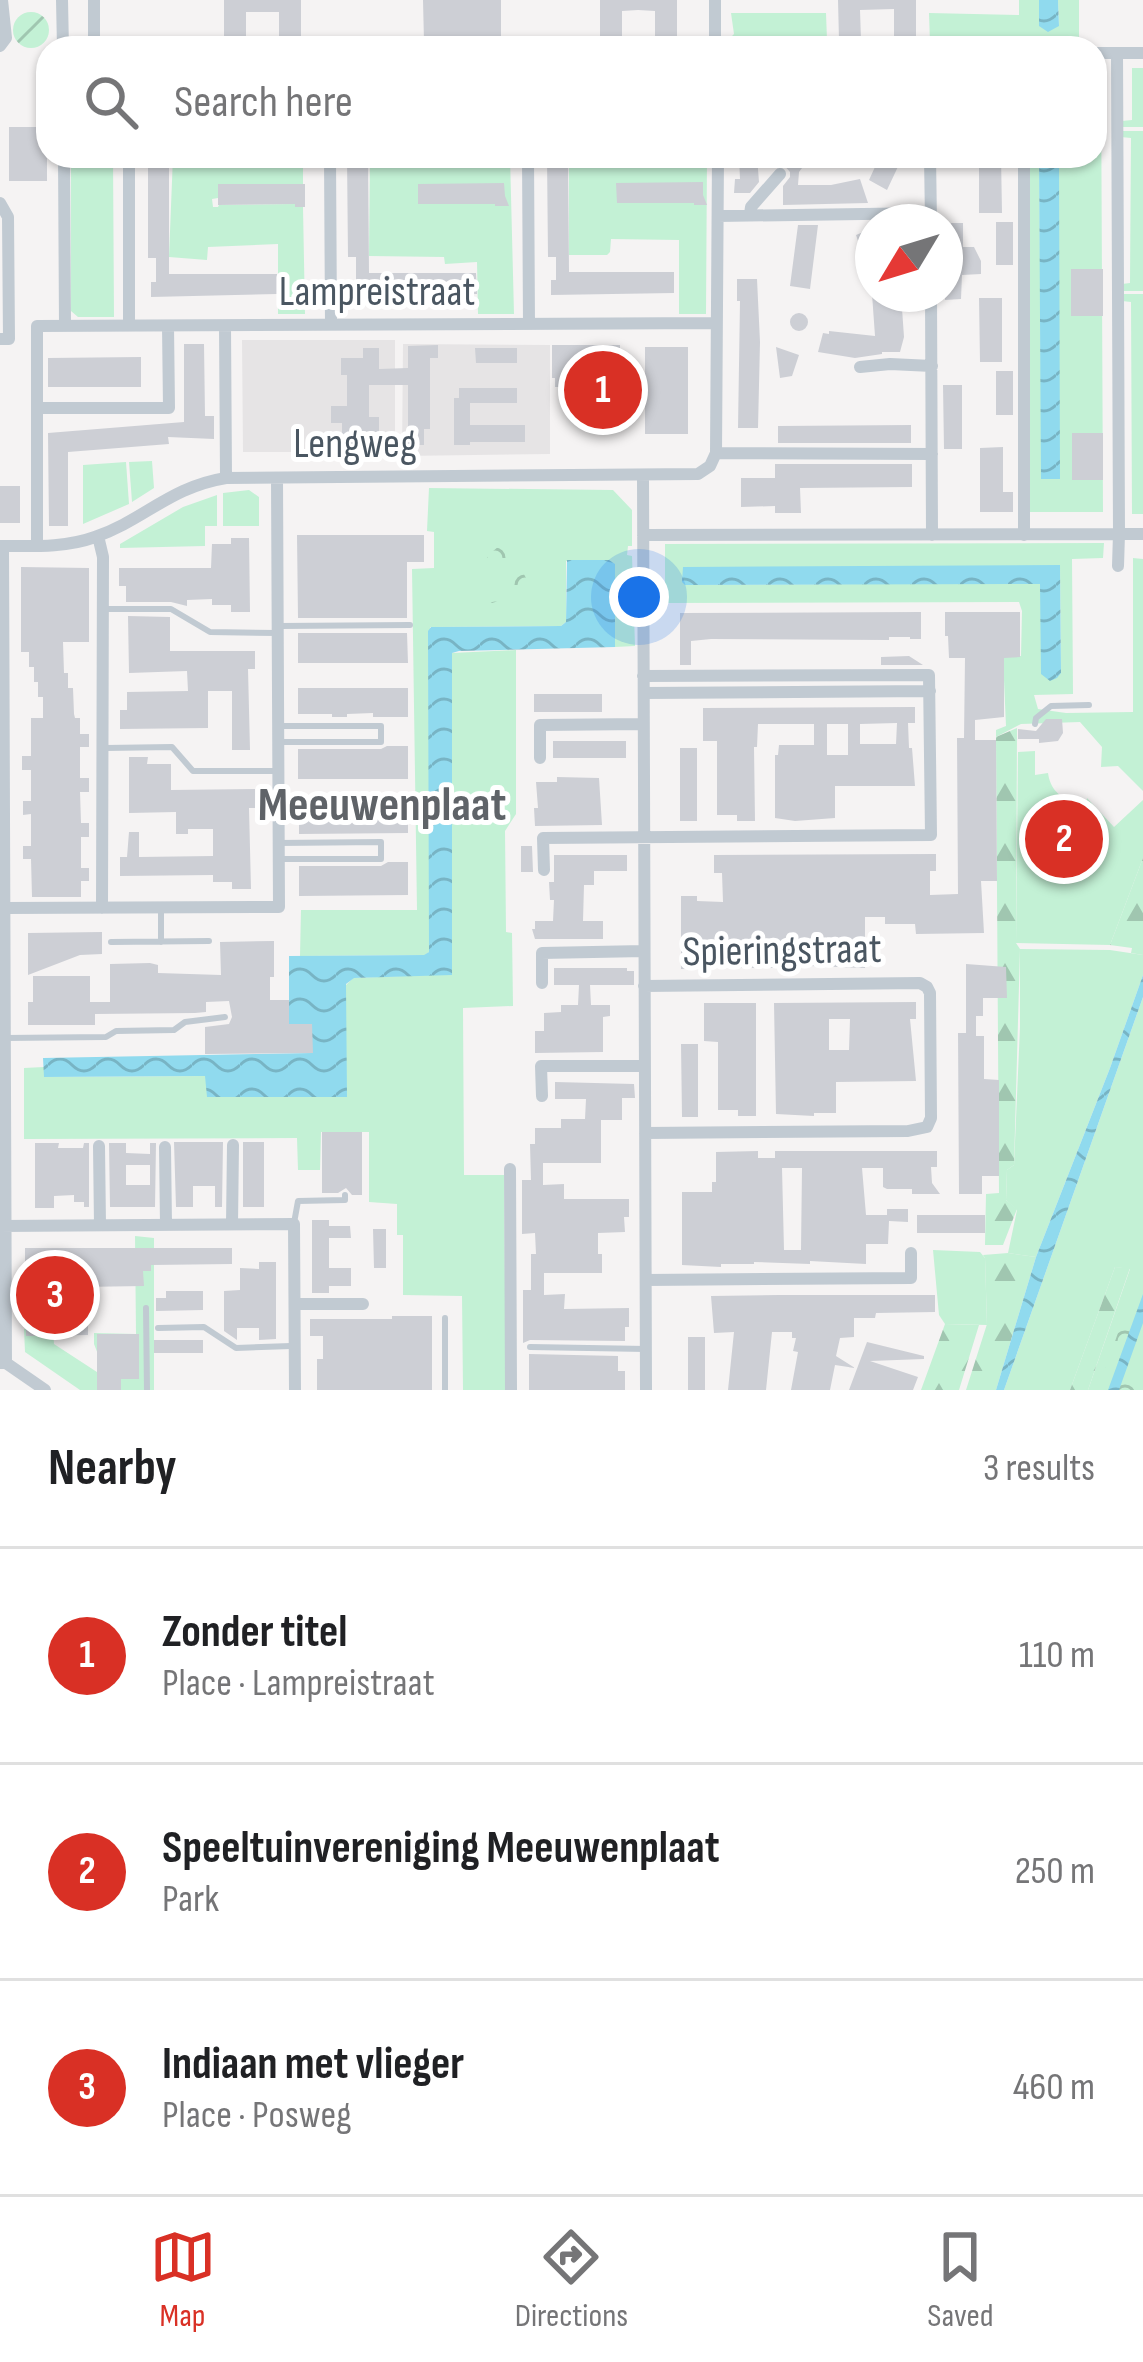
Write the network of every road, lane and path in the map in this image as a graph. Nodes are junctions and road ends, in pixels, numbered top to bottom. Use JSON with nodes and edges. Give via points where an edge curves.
{"nodes":[{"id":1,"x":2,"y":0,"type":"edge"},
{"id":2,"x":62,"y":0,"type":"edge"},
{"id":3,"x":94,"y":0,"type":"edge"},
{"id":4,"x":715,"y":0,"type":"edge"},
{"id":5,"x":63,"y":36,"type":"edge"},
{"id":6,"x":94,"y":36,"type":"edge"},
{"id":7,"x":715,"y":36,"type":"edge"},
{"id":8,"x":0,"y":46,"type":"edge"},
{"id":9,"x":1107,"y":53,"type":"edge"},
{"id":10,"x":1117,"y":53,"type":"junction"},
{"id":11,"x":1143,"y":53,"type":"edge"},
{"id":12,"x":64,"y":168,"type":"edge"},
{"id":13,"x":129,"y":168,"type":"edge"},
{"id":14,"x":330,"y":168,"type":"edge"},
{"id":15,"x":528,"y":168,"type":"edge"},
{"id":16,"x":718,"y":168,"type":"edge"},
{"id":17,"x":930,"y":168,"type":"edge"},
{"id":18,"x":1024,"y":168,"type":"edge"},
{"id":19,"x":780,"y":174,"type":"dead end"},
{"id":20,"x":0,"y":203,"type":"edge"},
{"id":21,"x":931,"y":204,"type":"edge"},
{"id":22,"x":750,"y":214,"type":"junction"},
{"id":23,"x":718,"y":216,"type":"junction"},
{"id":24,"x":855,"y":216,"type":"edge"},
{"id":25,"x":931,"y":312,"type":"edge"},
{"id":26,"x":716,"y":323,"type":"junction"},
{"id":27,"x":529,"y":324,"type":"junction"},
{"id":28,"x":331,"y":325,"type":"junction"},
{"id":29,"x":65,"y":326,"type":"junction"},
{"id":30,"x":129,"y":326,"type":"junction"},
{"id":31,"x":169,"y":326,"type":"junction"},
{"id":32,"x":225,"y":326,"type":"junction"},
{"id":33,"x":37,"y":332,"type":"junction"},
{"id":34,"x":5,"y":339,"type":"edge"},
{"id":35,"x":932,"y":366,"type":"junction"},
{"id":36,"x":860,"y":367,"type":"dead end"},
{"id":37,"x":37,"y":408,"type":"junction"},
{"id":38,"x":716,"y":453,"type":"junction"},
{"id":39,"x":932,"y":454,"type":"junction"},
{"id":40,"x":643,"y":475,"type":"junction"},
{"id":41,"x":226,"y":478,"type":"junction"},
{"id":42,"x":277,"y":478,"type":"junction"},
{"id":43,"x":1119,"y":534,"type":"junction"},
{"id":44,"x":1143,"y":534,"type":"edge"},
{"id":45,"x":643,"y":535,"type":"junction"},
{"id":46,"x":932,"y":535,"type":"junction"},
{"id":47,"x":1024,"y":535,"type":"junction"},
{"id":48,"x":98,"y":536,"type":"junction"},
{"id":49,"x":2,"y":546,"type":"edge"},
{"id":50,"x":37,"y":546,"type":"junction"},
{"id":51,"x":1118,"y":566,"type":"dead end"},
{"id":52,"x":103,"y":609,"type":"junction"},
{"id":53,"x":410,"y":625,"type":"dead end"},
{"id":54,"x":277,"y":629,"type":"junction"},
{"id":55,"x":644,"y":676,"type":"junction"},
{"id":56,"x":930,"y":691,"type":"junction"},
{"id":57,"x":644,"y":693,"type":"junction"},
{"id":58,"x":2,"y":702,"type":"edge"},
{"id":59,"x":1089,"y":704,"type":"dead end"},
{"id":60,"x":644,"y":724,"type":"junction"},
{"id":61,"x":1035,"y":724,"type":"dead end"},
{"id":62,"x":277,"y":726,"type":"junction"},
{"id":63,"x":277,"y":742,"type":"junction"},
{"id":64,"x":102,"y":748,"type":"junction"},
{"id":65,"x":540,"y":758,"type":"dead end"},
{"id":66,"x":278,"y":771,"type":"junction"},
{"id":67,"x":644,"y":838,"type":"junction"},
{"id":68,"x":278,"y":843,"type":"junction"},
{"id":69,"x":3,"y":846,"type":"edge"},
{"id":70,"x":278,"y":860,"type":"junction"},
{"id":71,"x":544,"y":870,"type":"dead end"},
{"id":72,"x":4,"y":908,"type":"junction"},
{"id":73,"x":103,"y":908,"type":"junction"},
{"id":74,"x":161,"y":908,"type":"junction"},
{"id":75,"x":208,"y":941,"type":"dead end"},
{"id":76,"x":111,"y":942,"type":"dead end"},
{"id":77,"x":161,"y":942,"type":"junction"},
{"id":78,"x":644,"y":951,"type":"junction"},
{"id":79,"x":542,"y":983,"type":"dead end"},
{"id":80,"x":644,"y":986,"type":"junction"},
{"id":81,"x":3,"y":988,"type":"edge"},
{"id":82,"x":224,"y":1017,"type":"dead end"},
{"id":83,"x":4,"y":1038,"type":"junction"},
{"id":84,"x":645,"y":1066,"type":"junction"},
{"id":85,"x":542,"y":1096,"type":"dead end"},
{"id":86,"x":645,"y":1133,"type":"junction"},
{"id":87,"x":232,"y":1145,"type":"dead end"},
{"id":88,"x":99,"y":1146,"type":"dead end"},
{"id":89,"x":165,"y":1147,"type":"dead end"},
{"id":90,"x":510,"y":1169,"type":"dead end"},
{"id":91,"x":345,"y":1196,"type":"dead end"},
{"id":92,"x":232,"y":1224,"type":"junction"},
{"id":93,"x":294,"y":1224,"type":"junction"},
{"id":94,"x":100,"y":1225,"type":"junction"},
{"id":95,"x":166,"y":1225,"type":"junction"},
{"id":96,"x":3,"y":1226,"type":"edge"},
{"id":97,"x":911,"y":1253,"type":"dead end"},
{"id":98,"x":646,"y":1280,"type":"junction"},
{"id":99,"x":295,"y":1304,"type":"junction"},
{"id":100,"x":362,"y":1304,"type":"dead end"},
{"id":101,"x":146,"y":1308,"type":"dead end"},
{"id":102,"x":445,"y":1318,"type":"dead end"},
{"id":103,"x":158,"y":1328,"type":"dead end"},
{"id":104,"x":295,"y":1346,"type":"junction"},
{"id":105,"x":530,"y":1347,"type":"dead end"},
{"id":106,"x":646,"y":1349,"type":"junction"},
{"id":107,"x":3,"y":1363,"type":"edge"},
{"id":108,"x":45,"y":1390,"type":"edge"},
{"id":109,"x":147,"y":1390,"type":"edge"},
{"id":110,"x":296,"y":1390,"type":"edge"},
{"id":111,"x":445,"y":1390,"type":"edge"},
{"id":112,"x":511,"y":1390,"type":"edge"},
{"id":113,"x":646,"y":1390,"type":"edge"}],
"edges":[{"from":1,"to":8,"type":"street"},
{"from":2,"to":5,"type":"street"},
{"from":3,"to":6,"type":"street"},
{"from":4,"to":7,"type":"street"},
{"from":9,"to":10,"type":"street"},
{"from":10,"to":11,"type":"street"},
{"from":10,"to":43,"type":"street"},
{"from":12,"to":29,"type":"street"},
{"from":13,"to":30,"type":"street"},
{"from":14,"to":28,"type":"street"},
{"from":15,"to":27,"type":"street"},
{"from":16,"to":23,"type":"street"},
{"from":17,"to":21,"type":"street"},
{"from":18,"to":47,"type":"street"},
{"from":19,"to":22,"type":"street"},
{"from":20,"to":34,"type":"street","via":[[8,217]]},
{"from":22,"to":23,"type":"street"},
{"from":22,"to":24,"type":"street"},
{"from":23,"to":26,"type":"street"},
{"from":25,"to":35,"type":"street"},
{"from":26,"to":27,"type":"street","name":"Lampreistraat"},
{"from":26,"to":38,"type":"street"},
{"from":27,"to":28,"type":"street","name":"Lampreistraat"},
{"from":28,"to":32,"type":"street","name":"Lampreistraat"},
{"from":29,"to":30,"type":"street","name":"Lampreistraat"},
{"from":29,"to":33,"type":"street","name":"Lampreistraat"},
{"from":30,"to":31,"type":"street","name":"Lampreistraat"},
{"from":31,"to":32,"type":"street","name":"Lampreistraat"},
{"from":31,"to":37,"type":"street","via":[[169,408]]},
{"from":32,"to":41,"type":"street"},
{"from":33,"to":34,"type":"street","name":"Lampreistraat"},
{"from":33,"to":37,"type":"street"},
{"from":35,"to":36,"type":"street"},
{"from":35,"to":39,"type":"street"},
{"from":37,"to":50,"type":"street"},
{"from":38,"to":39,"type":"street"},
{"from":38,"to":40,"type":"street","name":"Lengweg","via":[[698,474]]},
{"from":39,"to":46,"type":"street"},
{"from":40,"to":42,"type":"street","name":"Lengweg"},
{"from":40,"to":45,"type":"street"},
{"from":41,"to":42,"type":"street","name":"Lengweg"},
{"from":41,"to":48,"type":"street","name":"Lengweg","via":[[188,487]]},
{"from":42,"to":54,"type":"street"},
{"from":43,"to":44,"type":"street"},
{"from":43,"to":47,"type":"street"},
{"from":43,"to":51,"type":"street"},
{"from":45,"to":46,"type":"street"},
{"from":45,"to":55,"type":"street"},
{"from":46,"to":47,"type":"street"},
{"from":48,"to":50,"type":"street","name":"Lengweg"},
{"from":48,"to":52,"type":"street"},
{"from":49,"to":50,"type":"street","name":"Lengweg"},
{"from":49,"to":58,"type":"street"},
{"from":52,"to":54,"type":"lane","via":[[171,609],[210,632]]},
{"from":52,"to":64,"type":"street"},
{"from":53,"to":54,"type":"lane"},
{"from":54,"to":62,"type":"street"},
{"from":55,"to":56,"type":"street","via":[[929,675]]},
{"from":55,"to":57,"type":"street"},
{"from":56,"to":57,"type":"street"},
{"from":56,"to":67,"type":"street","via":[[931,835]]},
{"from":57,"to":60,"type":"street"},
{"from":58,"to":69,"type":"street"},
{"from":59,"to":61,"type":"lane","via":[[1052,706]]},
{"from":60,"to":65,"type":"street","via":[[540,725]]},
{"from":60,"to":67,"type":"street"},
{"from":62,"to":63,"type":"street"},
{"from":62,"to":63,"type":"lane","via":[[381,725],[381,742]]},
{"from":63,"to":66,"type":"street"},
{"from":64,"to":66,"type":"lane","via":[[172,748],[193,771]]},
{"from":64,"to":73,"type":"street"},
{"from":66,"to":68,"type":"street"},
{"from":67,"to":71,"type":"street","via":[[543,838]]},
{"from":67,"to":78,"type":"street"},
{"from":68,"to":70,"type":"street"},
{"from":68,"to":70,"type":"lane","via":[[381,842],[381,860]]},
{"from":69,"to":72,"type":"street"},
{"from":70,"to":74,"type":"street","via":[[279,907]]},
{"from":72,"to":73,"type":"street"},
{"from":72,"to":81,"type":"street"},
{"from":73,"to":74,"type":"street"},
{"from":74,"to":77,"type":"lane"},
{"from":75,"to":77,"type":"lane"},
{"from":76,"to":77,"type":"lane"},
{"from":78,"to":79,"type":"street","via":[[542,953]]},
{"from":78,"to":80,"type":"street"},
{"from":80,"to":84,"type":"street"},
{"from":80,"to":86,"type":"street","name":"Spieringstraat","via":[[920,983],[931,1003],[932,1118],[908,1131]]},
{"from":81,"to":83,"type":"street"},
{"from":82,"to":83,"type":"lane","via":[[106,1037]]},
{"from":83,"to":96,"type":"street"},
{"from":84,"to":85,"type":"street","via":[[541,1066]]},
{"from":84,"to":86,"type":"street"},
{"from":86,"to":98,"type":"street"},
{"from":87,"to":92,"type":"street"},
{"from":88,"to":94,"type":"street"},
{"from":89,"to":95,"type":"street"},
{"from":90,"to":112,"type":"street"},
{"from":91,"to":93,"type":"lane","via":[[298,1201]]},
{"from":92,"to":93,"type":"street"},
{"from":92,"to":95,"type":"street"},
{"from":93,"to":99,"type":"street"},
{"from":94,"to":95,"type":"street"},
{"from":94,"to":96,"type":"street"},
{"from":96,"to":107,"type":"street"},
{"from":97,"to":98,"type":"street","via":[[911,1278]]},
{"from":98,"to":106,"type":"street"},
{"from":99,"to":100,"type":"street"},
{"from":99,"to":104,"type":"street"},
{"from":101,"to":109,"type":"lane"},
{"from":102,"to":111,"type":"lane"},
{"from":103,"to":104,"type":"lane","via":[[204,1327],[236,1348]]},
{"from":104,"to":110,"type":"street"},
{"from":105,"to":106,"type":"lane"},
{"from":106,"to":113,"type":"street"},
{"from":107,"to":108,"type":"street"}]}
